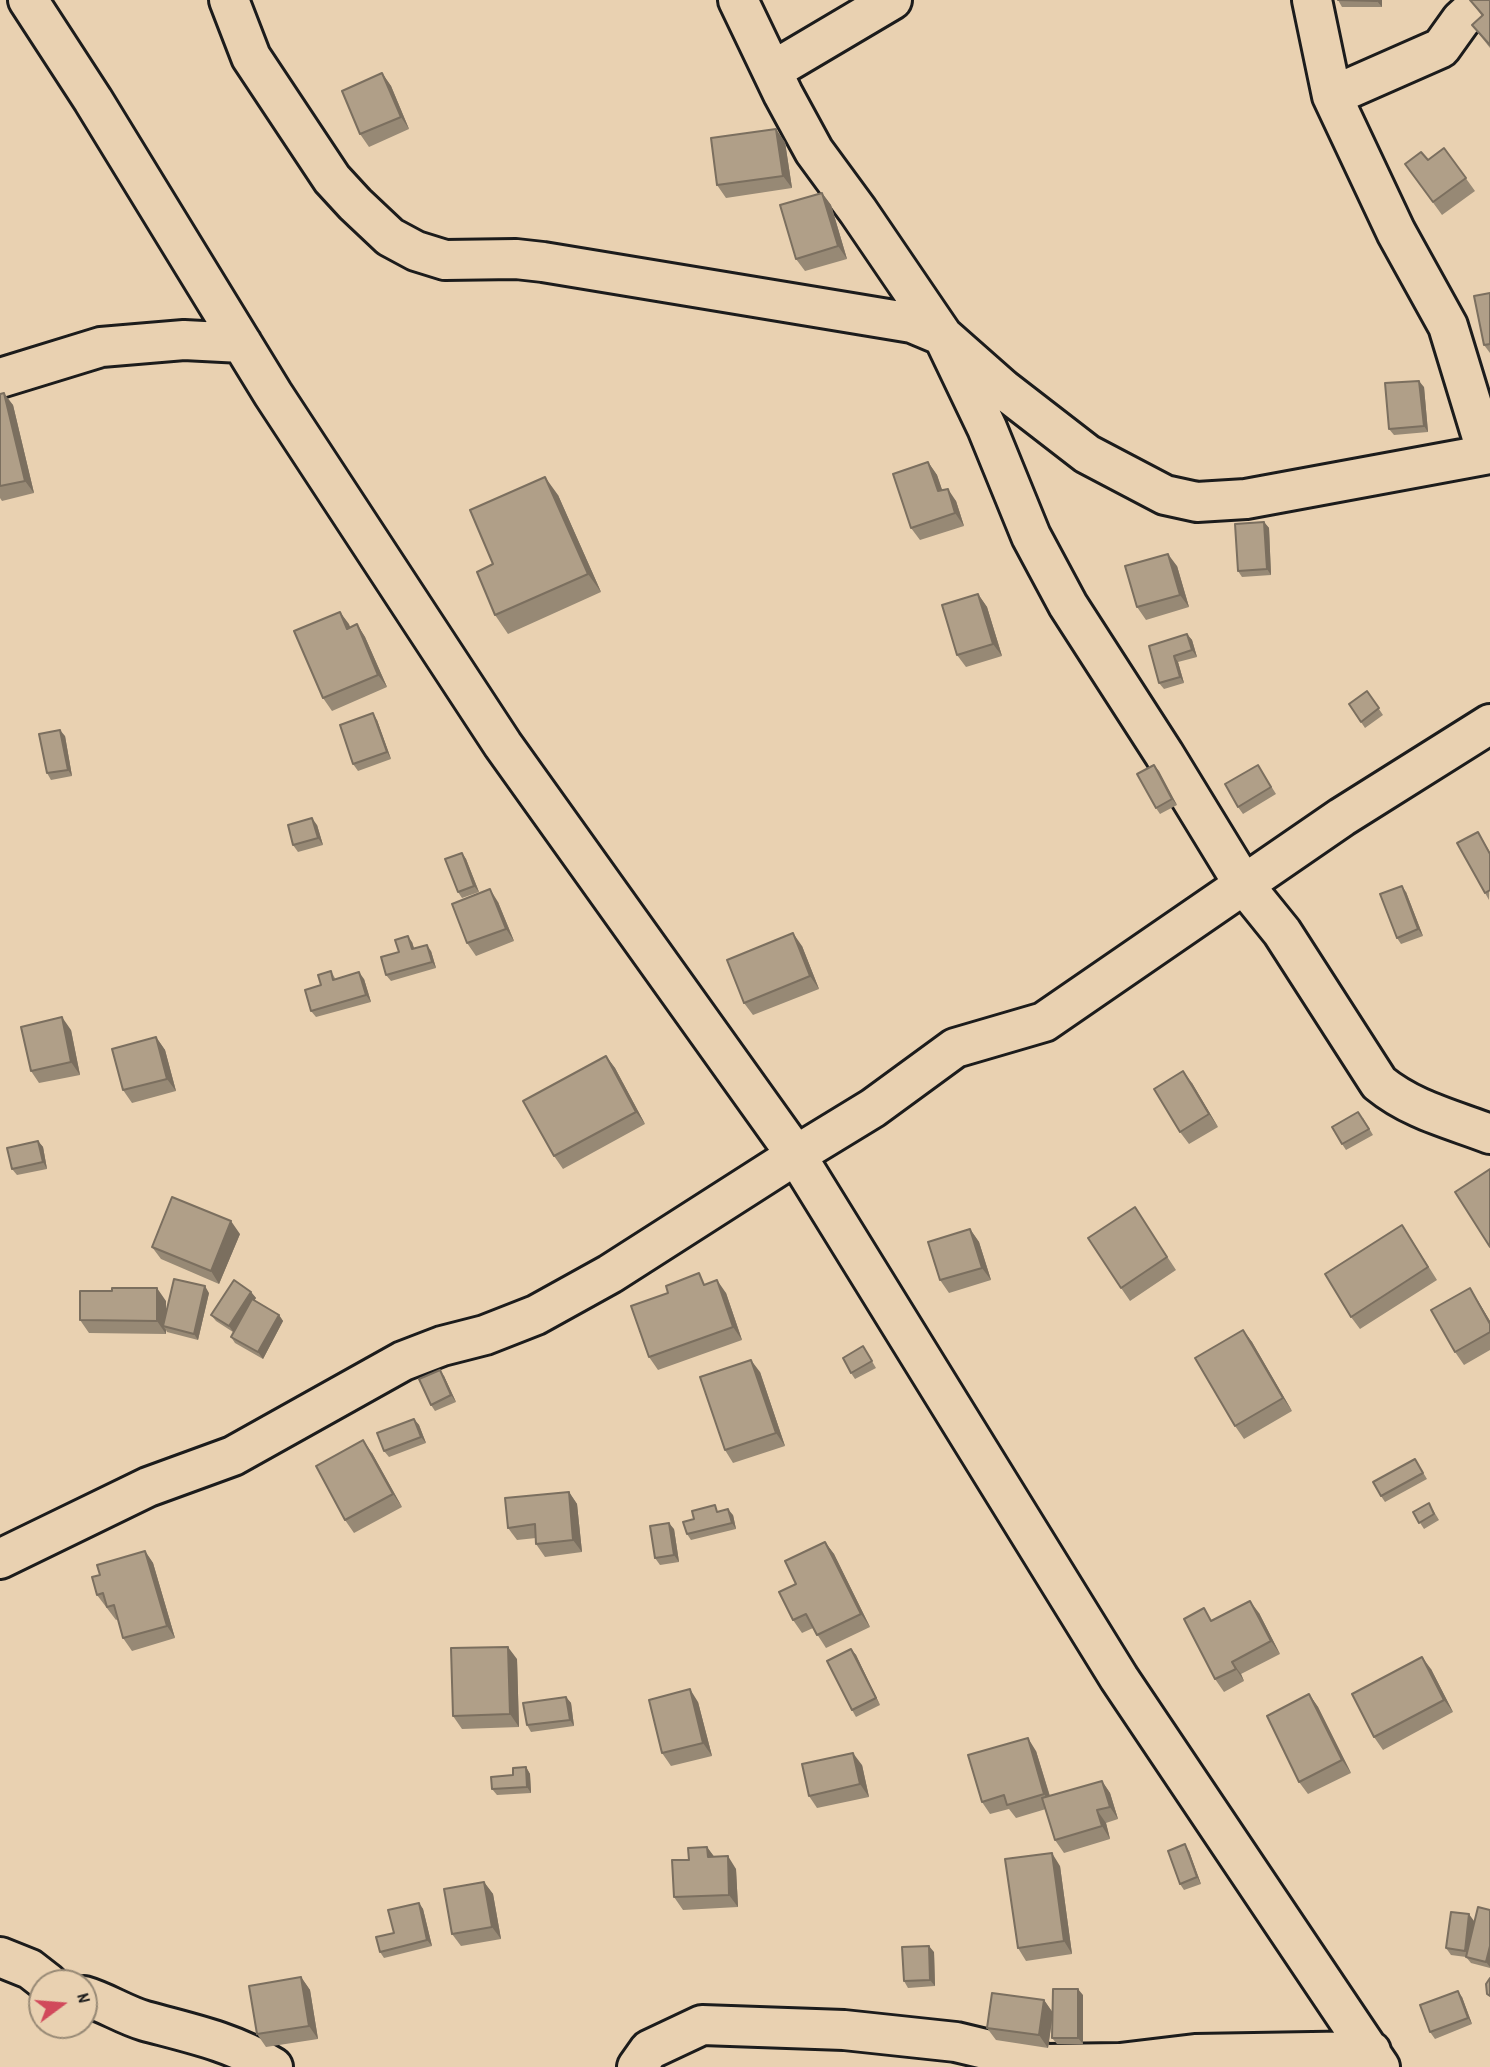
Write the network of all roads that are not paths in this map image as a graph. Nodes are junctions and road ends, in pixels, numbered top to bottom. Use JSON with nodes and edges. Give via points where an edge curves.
{"nodes":[{"id":1,"x":28,"y":0,"type":"edge"},
{"id":2,"x":229,"y":0,"type":"edge"},
{"id":3,"x":738,"y":0,"type":"edge"},
{"id":4,"x":892,"y":0,"type":"edge"},
{"id":5,"x":1312,"y":0,"type":"edge"},
{"id":6,"x":1483,"y":0,"type":"edge"},
{"id":7,"x":772,"y":71,"type":"junction"},
{"id":8,"x":1332,"y":96,"type":"junction"},
{"id":9,"x":943,"y":336,"type":"junction"},
{"id":10,"x":242,"y":343,"type":"junction"},
{"id":11,"x":0,"y":378,"type":"edge"},
{"id":12,"x":1489,"y":454,"type":"edge"},
{"id":13,"x":1490,"y":724,"type":"edge"},
{"id":14,"x":1244,"y":885,"type":"junction"},
{"id":15,"x":1490,"y":1134,"type":"edge"},
{"id":16,"x":796,"y":1155,"type":"junction"},
{"id":17,"x":0,"y":1559,"type":"edge"},
{"id":18,"x":0,"y":1957,"type":"edge"},
{"id":19,"x":30,"y":1969,"type":"edge"},
{"id":20,"x":98,"y":2000,"type":"edge"},
{"id":21,"x":1375,"y":2059,"type":"edge"},
{"id":22,"x":273,"y":2067,"type":"edge"},
{"id":23,"x":637,"y":2067,"type":"edge"}],
"edges":[{"from":1,"to":10,"type":"street"},
{"from":2,"to":9,"type":"street","via":[[251,57],[332,179],[390,237],[416,251],[445,260],[543,262],[870,314],[912,323]]},
{"from":3,"to":7,"type":"street"},
{"from":4,"to":7,"type":"street"},
{"from":5,"to":8,"type":"street"},
{"from":6,"to":8,"type":"street","via":[[1441,48]]},
{"from":7,"to":9,"type":"street","via":[[814,151]]},
{"from":8,"to":12,"type":"street","via":[[1396,232],[1448,326]]},
{"from":9,"to":12,"type":"street","via":[[1087,454],[1165,495],[1197,502],[1246,499]]},
{"from":9,"to":14,"type":"street","via":[[1031,536],[1068,605]]},
{"from":10,"to":11,"type":"street","via":[[184,340],[101,347]]},
{"from":10,"to":16,"type":"street","via":[[503,744]]},
{"from":13,"to":14,"type":"street"},
{"from":14,"to":15,"type":"street","via":[[1282,932],[1379,1083],[1427,1112]]},
{"from":14,"to":16,"type":"street","via":[[1044,1022],[955,1048],[873,1108]]},
{"from":16,"to":17,"type":"street","via":[[610,1274],[536,1315],[402,1362],[233,1455],[148,1488]]},
{"from":16,"to":21,"type":"street","via":[[1119,1678]]},
{"from":18,"to":19,"type":"street"},
{"from":20,"to":22,"type":"street","via":[[142,2020],[230,2044]]},
{"from":21,"to":23,"type":"street","via":[[1195,2054],[1120,2063],[1047,2064],[956,2042],[844,2030],[702,2025],[649,2050]]}]}
